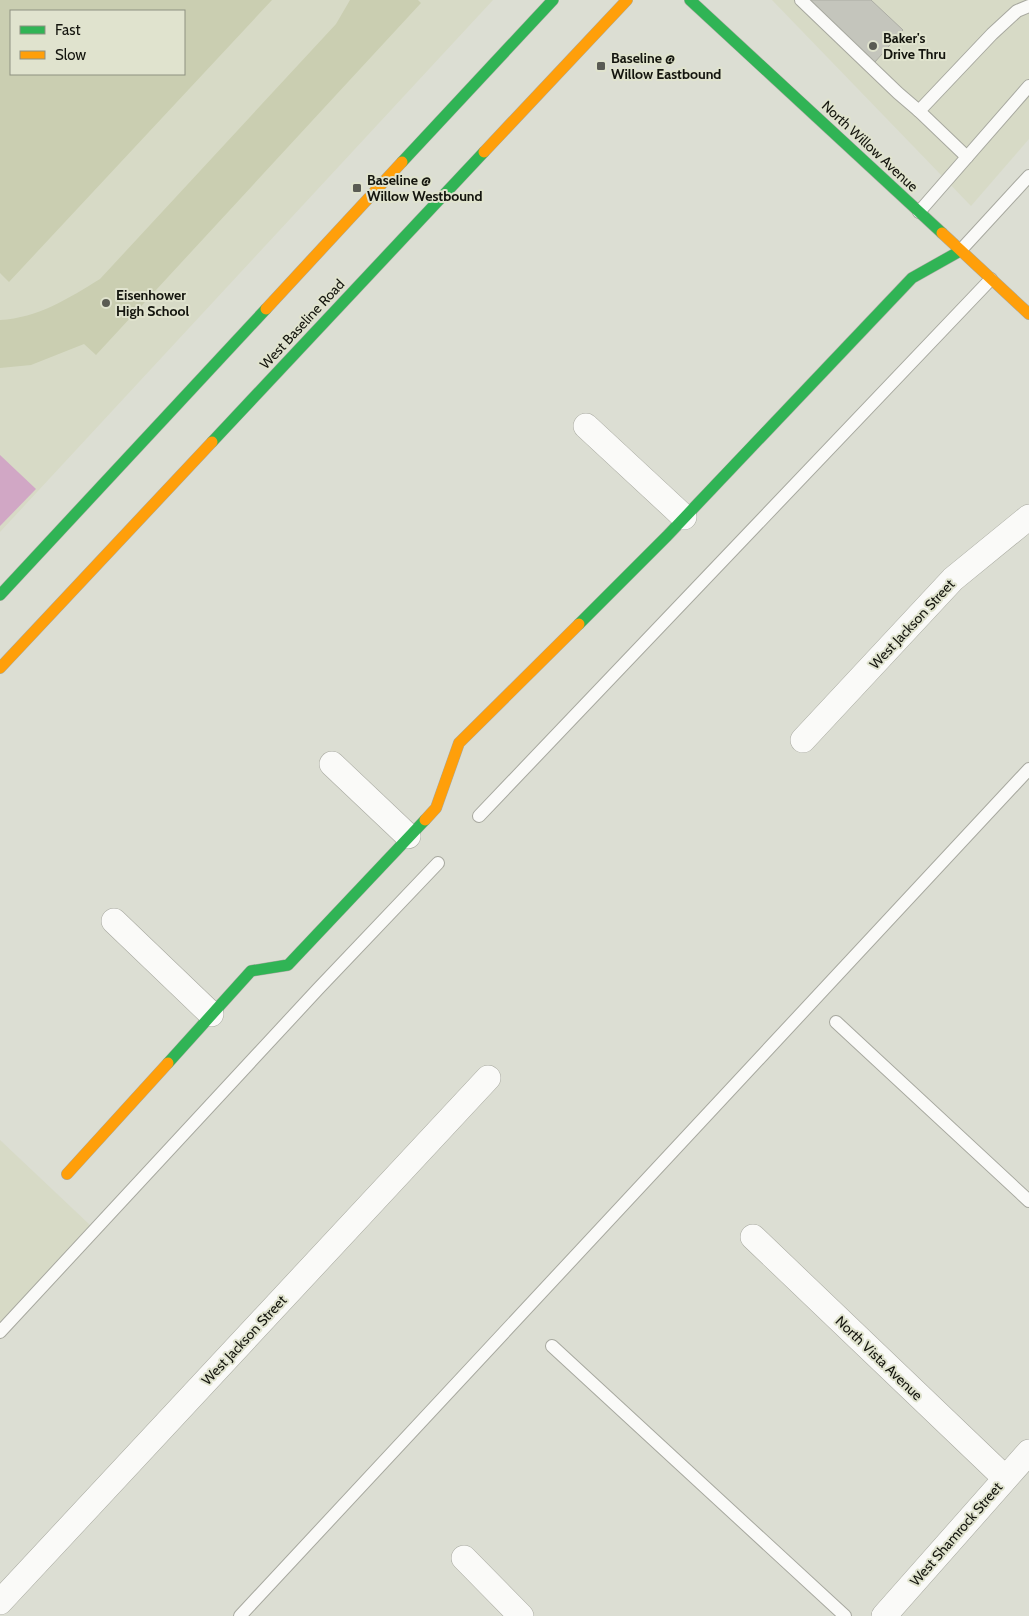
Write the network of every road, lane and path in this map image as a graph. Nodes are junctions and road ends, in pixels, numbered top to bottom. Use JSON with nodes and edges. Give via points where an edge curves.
{"nodes":[{"id":1,"x":553,"y":0,"type":"edge"},
{"id":2,"x":626,"y":0,"type":"edge"},
{"id":3,"x":690,"y":0,"type":"edge"},
{"id":4,"x":801,"y":0,"type":"edge"},
{"id":5,"x":1029,"y":6,"type":"edge"},
{"id":6,"x":1029,"y":86,"type":"edge"},
{"id":7,"x":919,"y":111,"type":"junction"},
{"id":8,"x":967,"y":157,"type":"junction"},
{"id":9,"x":1029,"y":176,"type":"edge"},
{"id":10,"x":919,"y":212,"type":"junction"},
{"id":11,"x":960,"y":251,"type":"junction"},
{"id":12,"x":991,"y":279,"type":"junction"},
{"id":13,"x":1029,"y":314,"type":"edge"},
{"id":14,"x":586,"y":426,"type":"dead end"},
{"id":15,"x":684,"y":517,"type":"junction"},
{"id":16,"x":1029,"y":517,"type":"edge"},
{"id":17,"x":0,"y":594,"type":"edge"},
{"id":18,"x":0,"y":668,"type":"edge"},
{"id":19,"x":803,"y":740,"type":"dead end"},
{"id":20,"x":332,"y":764,"type":"dead end"},
{"id":21,"x":1029,"y":769,"type":"edge"},
{"id":22,"x":479,"y":816,"type":"dead end"},
{"id":23,"x":408,"y":836,"type":"junction"},
{"id":24,"x":438,"y":863,"type":"dead end"},
{"id":25,"x":114,"y":921,"type":"dead end"},
{"id":26,"x":211,"y":1014,"type":"junction"},
{"id":27,"x":836,"y":1022,"type":"dead end"},
{"id":28,"x":488,"y":1078,"type":"dead end"},
{"id":29,"x":67,"y":1174,"type":"dead end"},
{"id":30,"x":1029,"y":1201,"type":"edge"},
{"id":31,"x":753,"y":1237,"type":"dead end"},
{"id":32,"x":0,"y":1332,"type":"edge"},
{"id":33,"x":552,"y":1346,"type":"dead end"},
{"id":34,"x":1029,"y":1452,"type":"edge"},
{"id":35,"x":1004,"y":1478,"type":"junction"},
{"id":36,"x":464,"y":1558,"type":"dead end"},
{"id":37,"x":0,"y":1602,"type":"edge"},
{"id":38,"x":240,"y":1616,"type":"edge"},
{"id":39,"x":521,"y":1616,"type":"edge"},
{"id":40,"x":845,"y":1616,"type":"edge"},
{"id":41,"x":884,"y":1616,"type":"edge"}],
"edges":[{"from":1,"to":17,"type":"street"},
{"from":2,"to":18,"type":"street","name":"West Baseline Road"},
{"from":3,"to":10,"type":"street","name":"North Willow Avenue"},
{"from":4,"to":7,"type":"lane"},
{"from":5,"to":7,"type":"lane","via":[[1017,11],[992,34]]},
{"from":6,"to":8,"type":"lane"},
{"from":7,"to":8,"type":"lane"},
{"from":8,"to":10,"type":"lane"},
{"from":9,"to":11,"type":"lane"},
{"from":10,"to":11,"type":"street","name":"North Willow Avenue"},
{"from":11,"to":12,"type":"street","name":"North Willow Avenue"},
{"from":11,"to":15,"type":"street","via":[[912,278]]},
{"from":12,"to":13,"type":"street","name":"North Willow Avenue"},
{"from":12,"to":22,"type":"lane"},
{"from":14,"to":15,"type":"street"},
{"from":15,"to":23,"type":"street","via":[[459,744],[436,808]]},
{"from":16,"to":19,"type":"street","name":"West Jackson Street","via":[[953,579]]},
{"from":20,"to":23,"type":"street"},
{"from":21,"to":38,"type":"lane"},
{"from":23,"to":26,"type":"street","via":[[288,965],[251,971]]},
{"from":24,"to":32,"type":"lane"},
{"from":25,"to":26,"type":"street"},
{"from":26,"to":29,"type":"street"},
{"from":27,"to":30,"type":"lane"},
{"from":28,"to":37,"type":"street","name":"West Jackson Street"},
{"from":31,"to":35,"type":"street","name":"North Vista Avenue"},
{"from":33,"to":40,"type":"lane"},
{"from":34,"to":35,"type":"street","name":"West Shamrock Street"},
{"from":35,"to":41,"type":"street","name":"West Shamrock Street"},
{"from":36,"to":39,"type":"street"}]}
